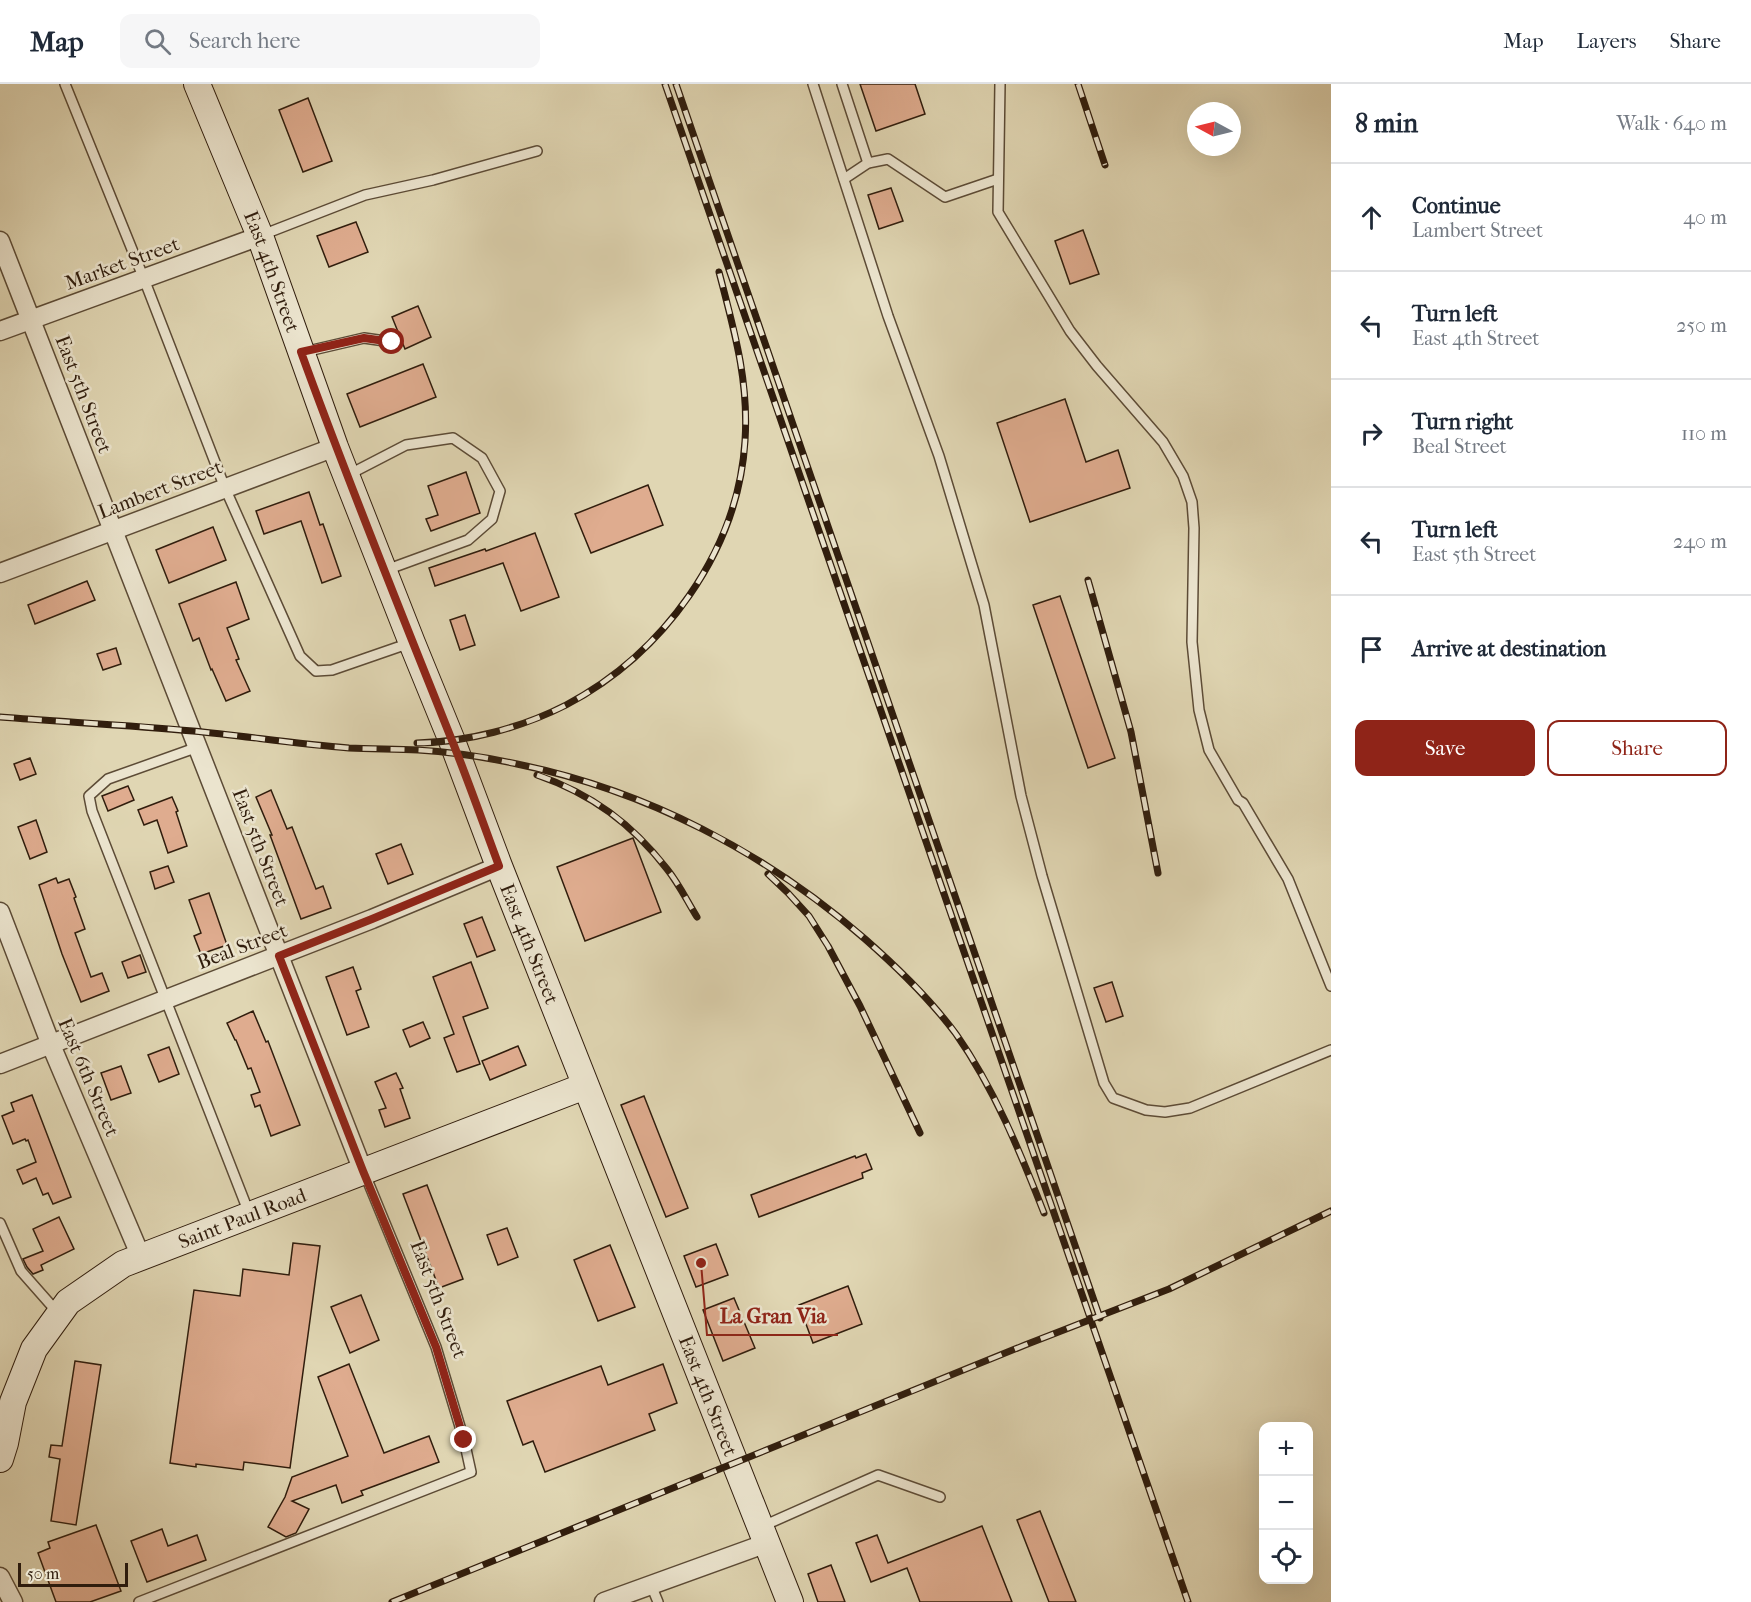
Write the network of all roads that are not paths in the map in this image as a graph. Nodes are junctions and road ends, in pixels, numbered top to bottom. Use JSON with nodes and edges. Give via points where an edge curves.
{"nodes":[{"id":1,"x":65,"y":84,"type":"edge"},
{"id":2,"x":197,"y":84,"type":"edge"},
{"id":3,"x":813,"y":84,"type":"edge"},
{"id":4,"x":842,"y":84,"type":"edge"},
{"id":5,"x":1000,"y":84,"type":"edge"},
{"id":6,"x":537,"y":152,"type":"dead end"},
{"id":7,"x":868,"y":163,"type":"junction"},
{"id":8,"x":844,"y":179,"type":"junction"},
{"id":9,"x":998,"y":179,"type":"junction"},
{"id":10,"x":260,"y":236,"type":"junction"},
{"id":11,"x":0,"y":241,"type":"edge"},
{"id":12,"x":144,"y":279,"type":"junction"},
{"id":13,"x":31,"y":320,"type":"junction"},
{"id":14,"x":0,"y":331,"type":"edge"},
{"id":15,"x":392,"y":342,"type":"dead end"},
{"id":16,"x":301,"y":352,"type":"junction"},
{"id":17,"x":335,"y":447,"type":"junction"},
{"id":18,"x":347,"y":476,"type":"junction"},
{"id":19,"x":225,"y":488,"type":"junction"},
{"id":20,"x":113,"y":530,"type":"junction"},
{"id":21,"x":384,"y":571,"type":"junction"},
{"id":22,"x":0,"y":573,"type":"edge"},
{"id":23,"x":412,"y":643,"type":"junction"},
{"id":24,"x":198,"y":747,"type":"junction"},
{"id":25,"x":499,"y":866,"type":"junction"},
{"id":26,"x":0,"y":912,"type":"edge"},
{"id":27,"x":279,"y":956,"type":"junction"},
{"id":28,"x":1331,"y":986,"type":"edge"},
{"id":29,"x":165,"y":1000,"type":"junction"},
{"id":30,"x":51,"y":1045,"type":"junction"},
{"id":31,"x":1331,"y":1050,"type":"edge"},
{"id":32,"x":0,"y":1065,"type":"edge"},
{"id":33,"x":585,"y":1086,"type":"junction"},
{"id":34,"x":363,"y":1171,"type":"junction"},
{"id":35,"x":249,"y":1215,"type":"junction"},
{"id":36,"x":0,"y":1223,"type":"edge"},
{"id":37,"x":141,"y":1257,"type":"junction"},
{"id":38,"x":59,"y":1314,"type":"junction"},
{"id":39,"x":7,"y":1401,"type":"edge"},
{"id":40,"x":0,"y":1459,"type":"edge"},
{"id":41,"x":940,"y":1497,"type":"dead end"},
{"id":42,"x":764,"y":1535,"type":"junction"},
{"id":43,"x":0,"y":1577,"type":"edge"},
{"id":44,"x":655,"y":1593,"type":"edge"},
{"id":45,"x":13,"y":1602,"type":"edge"},
{"id":46,"x":139,"y":1602,"type":"edge"},
{"id":47,"x":604,"y":1602,"type":"edge"},
{"id":48,"x":790,"y":1602,"type":"edge"}],
"edges":[{"from":1,"to":12,"type":"lane"},
{"from":2,"to":10,"type":"main road","name":"East 4th Street"},
{"from":3,"to":8,"type":"lane"},
{"from":4,"to":7,"type":"lane"},
{"from":5,"to":9,"type":"lane"},
{"from":6,"to":10,"type":"lane","via":[[365,195]]},
{"from":7,"to":8,"type":"lane"},
{"from":7,"to":9,"type":"lane","via":[[888,159],[945,197]]},
{"from":8,"to":31,"type":"lane","via":[[939,456],[984,605],[1021,796],[1104,1083],[1113,1098],[1146,1110],[1165,1112],[1190,1108]]},
{"from":9,"to":28,"type":"lane","via":[[998,213],[1070,332],[1163,442],[1183,476],[1192,502],[1194,528],[1192,642],[1199,710],[1209,750],[1288,879]]},
{"from":10,"to":12,"type":"street","name":"Market Street"},
{"from":10,"to":16,"type":"main road","name":"East 4th Street"},
{"from":11,"to":13,"type":"street","name":"East 5th Street"},
{"from":12,"to":13,"type":"street","name":"Market Street"},
{"from":12,"to":19,"type":"lane"},
{"from":13,"to":14,"type":"street","name":"Market Street"},
{"from":13,"to":20,"type":"street","name":"East 5th Street"},
{"from":15,"to":16,"type":"lane","via":[[364,338]]},
{"from":16,"to":17,"type":"main road","name":"East 4th Street"},
{"from":17,"to":18,"type":"main road","name":"East 4th Street"},
{"from":17,"to":19,"type":"street","name":"Lambert Street"},
{"from":18,"to":21,"type":"main road","name":"East 4th Street"},
{"from":18,"to":21,"type":"lane","via":[[406,445],[453,438],[482,458],[500,490],[492,519],[468,540]]},
{"from":19,"to":20,"type":"street","name":"Lambert Street"},
{"from":19,"to":23,"type":"lane","via":[[300,656],[316,671],[332,670]]},
{"from":20,"to":22,"type":"street","name":"Lambert Street"},
{"from":20,"to":24,"type":"street","name":"East 5th Street"},
{"from":21,"to":23,"type":"main road","name":"East 4th Street"},
{"from":23,"to":25,"type":"main road","name":"East 4th Street"},
{"from":24,"to":27,"type":"street","name":"East 5th Street"},
{"from":24,"to":29,"type":"lane","via":[[108,779],[89,796]]},
{"from":25,"to":27,"type":"street","name":"Beal Street"},
{"from":25,"to":33,"type":"main road","name":"East 4th Street"},
{"from":26,"to":30,"type":"street","name":"East 6th Street"},
{"from":27,"to":29,"type":"street","name":"Beal Street"},
{"from":27,"to":34,"type":"street","name":"East 5th Street"},
{"from":29,"to":30,"type":"street","name":"Beal Street"},
{"from":29,"to":35,"type":"lane"},
{"from":30,"to":32,"type":"street","name":"Beal Street"},
{"from":30,"to":37,"type":"street","name":"East 6th Street"},
{"from":33,"to":34,"type":"main road","name":"Saint Paul Road"},
{"from":33,"to":42,"type":"main road","name":"East 4th Street"},
{"from":34,"to":35,"type":"main road","name":"Saint Paul Road"},
{"from":34,"to":46,"type":"lane","name":"East 5th Street","via":[[436,1347],[471,1472]]},
{"from":35,"to":37,"type":"main road","name":"Saint Paul Road"},
{"from":36,"to":38,"type":"lane","via":[[21,1272]]},
{"from":37,"to":38,"type":"main road","name":"Saint Paul Road","via":[[123,1264],[68,1302]]},
{"from":38,"to":39,"type":"main road","name":"Saint Paul Road","via":[[34,1349]]},
{"from":39,"to":40,"type":"main road","name":"Saint Paul Road"},
{"from":41,"to":42,"type":"lane","via":[[878,1475]]},
{"from":42,"to":44,"type":"street"},
{"from":42,"to":48,"type":"main road","name":"East 4th Street"},
{"from":43,"to":45,"type":"street"},
{"from":44,"to":47,"type":"street"}]}
